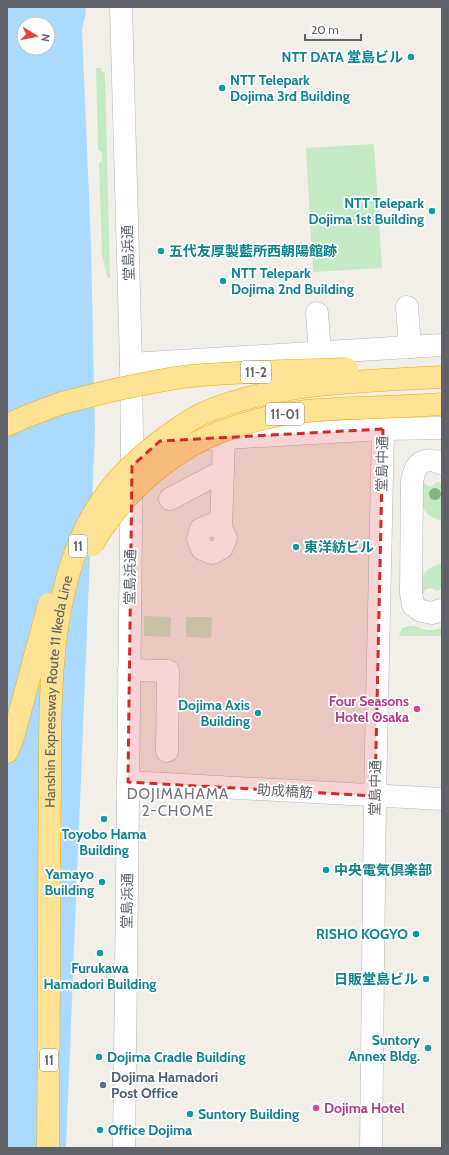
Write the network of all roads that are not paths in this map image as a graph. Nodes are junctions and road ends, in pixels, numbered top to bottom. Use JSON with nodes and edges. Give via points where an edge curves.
{"nodes":[{"id":1,"x":121,"y":7,"type":"edge"},
{"id":2,"x":407,"y":307,"type":"dead end"},
{"id":3,"x":317,"y":313,"type":"dead end"},
{"id":4,"x":442,"y":345,"type":"edge"},
{"id":5,"x":410,"y":347,"type":"junction"},
{"id":6,"x":320,"y":352,"type":"junction"},
{"id":7,"x":131,"y":364,"type":"junction"},
{"id":8,"x":442,"y":366,"type":"edge"},
{"id":9,"x":404,"y":368,"type":"junction"},
{"id":10,"x":442,"y":377,"type":"edge"},
{"id":11,"x":442,"y":404,"type":"edge"},
{"id":12,"x":7,"y":425,"type":"edge"},
{"id":13,"x":442,"y":428,"type":"edge"},
{"id":14,"x":383,"y":429,"type":"junction"},
{"id":15,"x":224,"y":438,"type":"junction"},
{"id":16,"x":132,"y":443,"type":"junction"},
{"id":17,"x":442,"y":464,"type":"edge"},
{"id":18,"x":223,"y":471,"type":"junction"},
{"id":19,"x":170,"y":499,"type":"dead end"},
{"id":20,"x":381,"y":511,"type":"junction"},
{"id":21,"x":411,"y":511,"type":"junction"},
{"id":22,"x":221,"y":528,"type":"dead end"},
{"id":23,"x":380,"y":560,"type":"junction"},
{"id":24,"x":411,"y":560,"type":"junction"},
{"id":25,"x":441,"y":610,"type":"edge"},
{"id":26,"x":129,"y":670,"type":"junction"},
{"id":27,"x":10,"y":743,"type":"edge"},
{"id":28,"x":166,"y":750,"type":"dead end"},
{"id":29,"x":128,"y":782,"type":"junction"},
{"id":30,"x":375,"y":796,"type":"junction"},
{"id":31,"x":442,"y":799,"type":"edge"},
{"id":32,"x":48,"y":1148,"type":"edge"},
{"id":33,"x":124,"y":1148,"type":"edge"},
{"id":34,"x":371,"y":1148,"type":"edge"}],
"edges":[{"from":1,"to":7,"type":"street","name":"堂島浜通"},
{"from":2,"to":5,"type":"street"},
{"from":3,"to":6,"type":"street"},
{"from":4,"to":5,"type":"street"},
{"from":5,"to":6,"type":"street"},
{"from":6,"to":7,"type":"street"},
{"from":7,"to":16,"type":"street","name":"堂島浜通"},
{"from":8,"to":9,"type":"highway","name":"Hanshin Expressway Route 11 Ikeda Line","number":"11"},
{"from":9,"to":12,"type":"highway","number":"11-2","bridge":true,"via":[[190,376],[150,382],[62,403]]},
{"from":9,"to":27,"type":"highway","name":"Hanshin Expressway Route 11 Ikeda Line","number":"11","bridge":true,"via":[[284,379],[226,392],[176,416],[131,450],[94,493],[65,550]]},
{"from":10,"to":32,"type":"highway","name":"Hanshin Expressway Route 11 Ikeda Line","number":"11","bridge":true,"via":[[350,382],[287,389],[230,403],[204,413],[181,425],[138,459],[101,502],[86,528],[65,583],[51,691]]},
{"from":11,"to":27,"type":"highway","number":"11-01","bridge":true,"via":[[321,410],[285,414],[252,422],[193,445],[144,480],[102,526],[86,553]]},
{"from":13,"to":14,"type":"street"},
{"from":14,"to":15,"type":"street"},
{"from":14,"to":20,"type":"street","name":"堂島中通"},
{"from":15,"to":16,"type":"street"},
{"from":15,"to":18,"type":"street"},
{"from":16,"to":26,"type":"street","name":"堂島浜通"},
{"from":17,"to":21,"type":"street","via":[[434,460],[425,461],[417,467],[412,480]]},
{"from":18,"to":19,"type":"street"},
{"from":18,"to":22,"type":"street"},
{"from":20,"to":21,"type":"street"},
{"from":20,"to":23,"type":"street","name":"堂島中通"},
{"from":21,"to":24,"type":"street"},
{"from":23,"to":24,"type":"street"},
{"from":23,"to":30,"type":"street","name":"堂島中通"},
{"from":24,"to":25,"type":"street","via":[[413,604],[421,611],[432,613]]},
{"from":26,"to":28,"type":"street","via":[[168,671]]},
{"from":26,"to":29,"type":"street","name":"堂島浜通"},
{"from":29,"to":30,"type":"street","name":"助成橋筋"},
{"from":29,"to":33,"type":"street","name":"堂島浜通"},
{"from":30,"to":31,"type":"street","name":"助成橋筋"},
{"from":30,"to":34,"type":"street","name":"堂島中通"}]}
